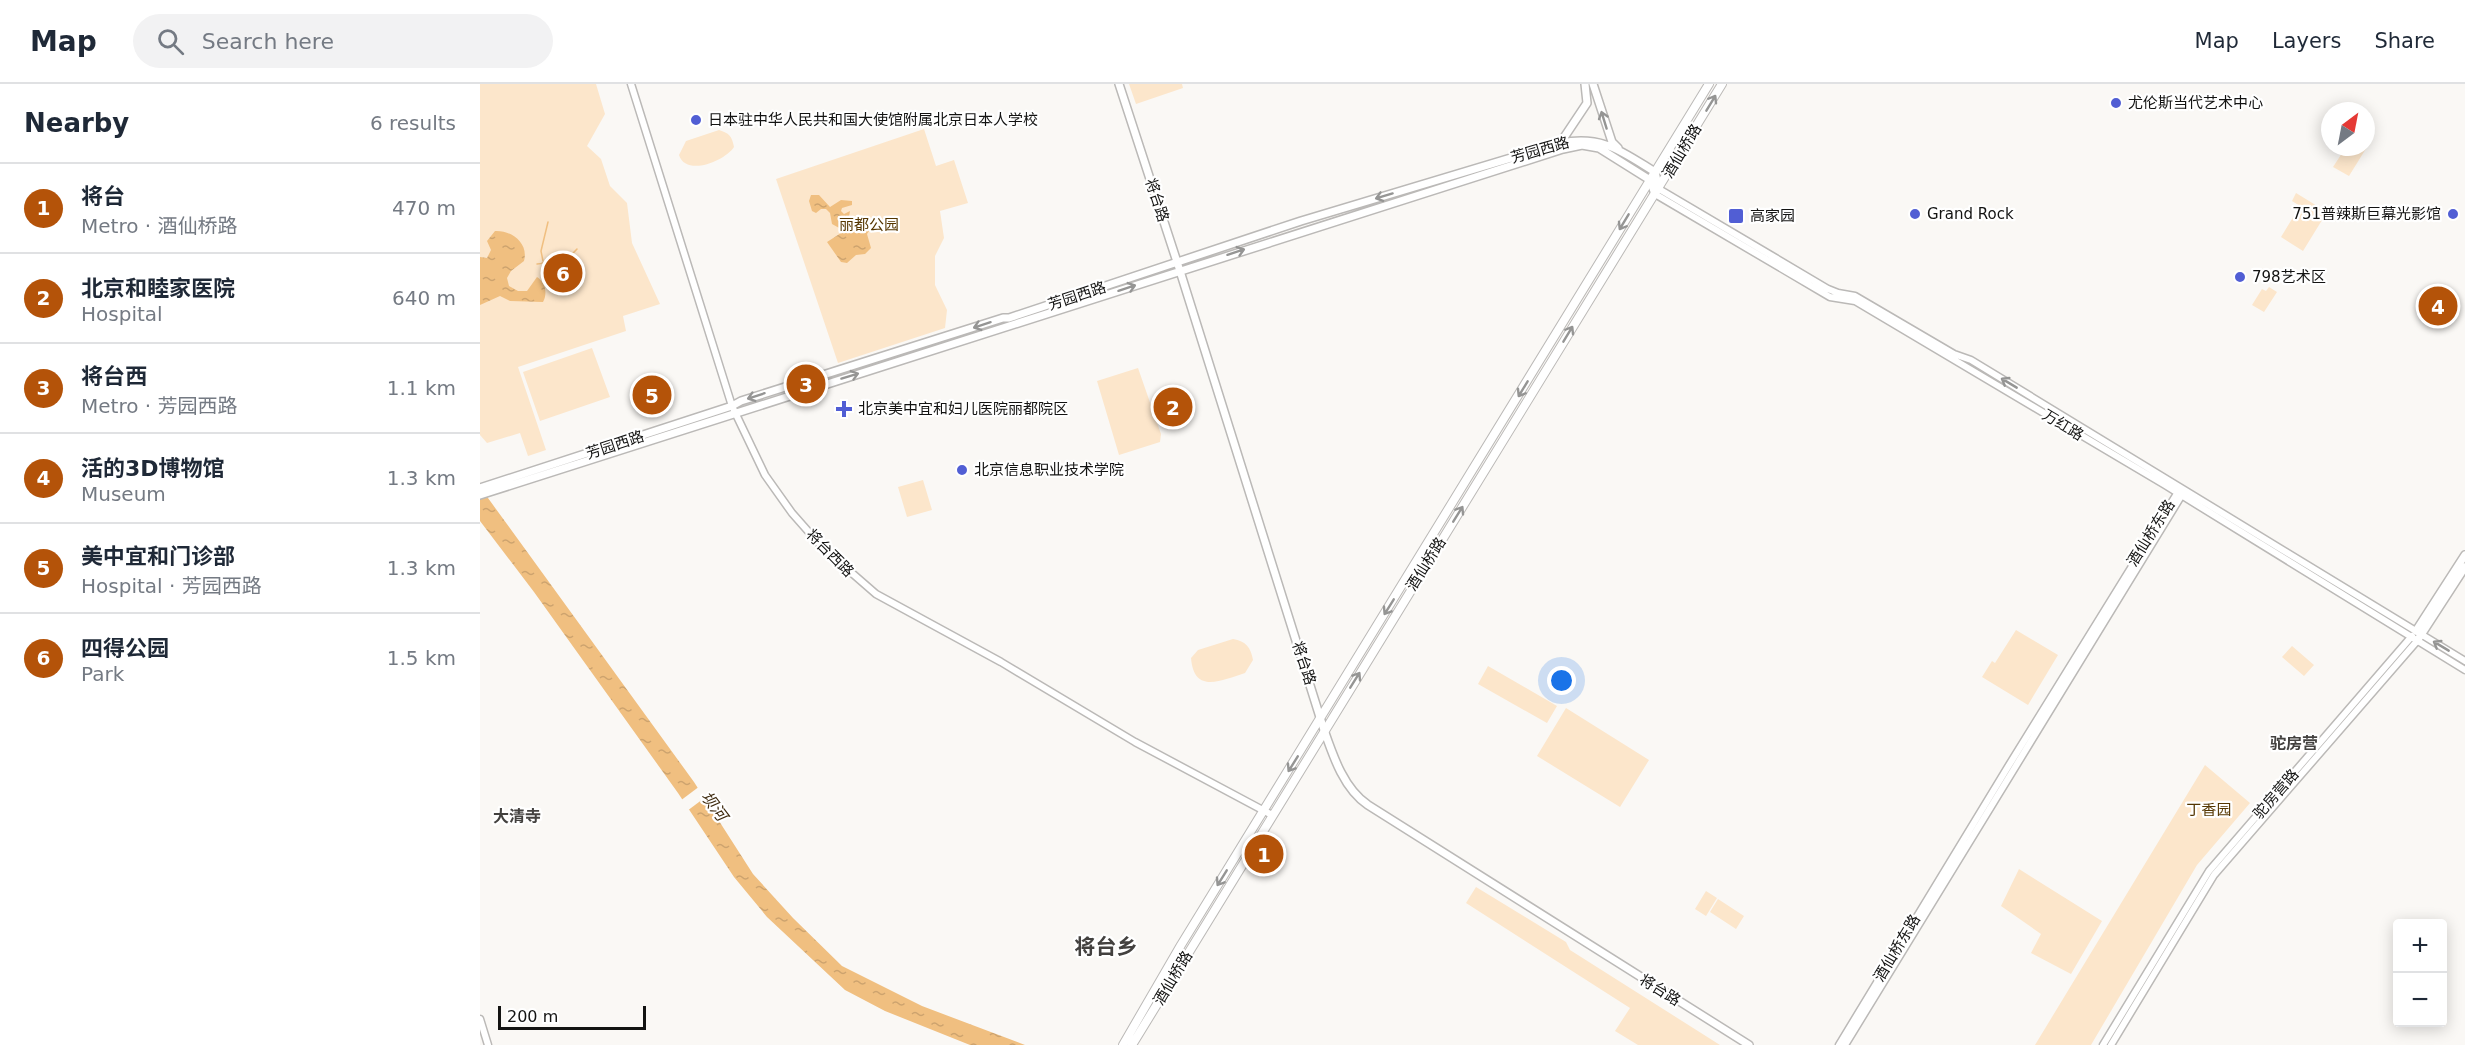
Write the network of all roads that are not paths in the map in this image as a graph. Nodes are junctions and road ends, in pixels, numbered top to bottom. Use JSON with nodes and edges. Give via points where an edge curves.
{"nodes":[{"id":1,"x":631,"y":84,"type":"edge"},
{"id":2,"x":1119,"y":84,"type":"edge"},
{"id":3,"x":1585,"y":84,"type":"edge"},
{"id":4,"x":1593,"y":84,"type":"edge"},
{"id":5,"x":1710,"y":84,"type":"edge"},
{"id":6,"x":1722,"y":84,"type":"edge"},
{"id":7,"x":1561,"y":143,"type":"junction"},
{"id":8,"x":1622,"y":152,"type":"junction"},
{"id":9,"x":1653,"y":176,"type":"junction"},
{"id":10,"x":1657,"y":192,"type":"junction"},
{"id":11,"x":1177,"y":262,"type":"junction"},
{"id":12,"x":1180,"y":271,"type":"junction"},
{"id":13,"x":733,"y":409,"type":"junction"},
{"id":14,"x":496,"y":487,"type":"junction"},
{"id":15,"x":480,"y":488,"type":"edge"},
{"id":16,"x":2180,"y":493,"type":"junction"},
{"id":17,"x":480,"y":495,"type":"edge"},
{"id":18,"x":2465,"y":555,"type":"edge"},
{"id":19,"x":2465,"y":567,"type":"edge"},
{"id":20,"x":2416,"y":636,"type":"junction"},
{"id":21,"x":2465,"y":661,"type":"edge"},
{"id":22,"x":2465,"y":670,"type":"edge"},
{"id":23,"x":1322,"y":717,"type":"junction"},
{"id":24,"x":1324,"y":730,"type":"junction"},
{"id":25,"x":1268,"y":813,"type":"junction"},
{"id":26,"x":480,"y":1019,"type":"edge"},
{"id":27,"x":488,"y":1045,"type":"edge"},
{"id":28,"x":1123,"y":1045,"type":"edge"},
{"id":29,"x":1132,"y":1045,"type":"edge"},
{"id":30,"x":1749,"y":1045,"type":"edge"},
{"id":31,"x":1839,"y":1045,"type":"edge"},
{"id":32,"x":1845,"y":1045,"type":"edge"},
{"id":33,"x":2103,"y":1045,"type":"edge"},
{"id":34,"x":2111,"y":1045,"type":"edge"}],
"edges":[{"from":1,"to":13,"type":"street","name":"将台西路"},
{"from":2,"to":11,"type":"main road","name":"将台路"},
{"from":3,"to":7,"type":"main road","via":[[1587,103]]},
{"from":8,"to":4,"type":"main road","one_way":true,"via":[[1612,142]]},
{"from":5,"to":9,"type":"main road","name":"酒仙桥路"},
{"from":10,"to":6,"type":"main road","name":"酒仙桥路","one_way":true},
{"from":7,"to":8,"type":"main road","name":"芳园西路","via":[[1580,139]]},
{"from":7,"to":11,"type":"main road","name":"芳园西路","one_way":true},
{"from":8,"to":9,"type":"main road","name":"芳园西路"},
{"from":9,"to":10,"type":"main road"},
{"from":12,"to":9,"type":"main road","name":"芳园西路","one_way":true,"via":[[1563,149],[1599,148]]},
{"from":9,"to":23,"type":"main road","name":"酒仙桥路","one_way":true},
{"from":10,"to":16,"type":"street","name":"万红路","via":[[1828,289],[1855,296],[1971,360]]},
{"from":24,"to":10,"type":"main road","name":"酒仙桥路","one_way":true},
{"from":11,"to":12,"type":"main road","name":"将台路"},
{"from":11,"to":13,"type":"main road","name":"芳园西路","one_way":true,"via":[[741,401]]},
{"from":13,"to":12,"type":"main road","name":"芳园西路","one_way":true},
{"from":12,"to":23,"type":"main road","name":"将台路"},
{"from":13,"to":14,"type":"main road","name":"芳园西路"},
{"from":13,"to":25,"type":"street","name":"将台西路","via":[[765,475],[787,508],[822,547],[876,594]]},
{"from":14,"to":15,"type":"main road","name":"芳园西路"},
{"from":14,"to":17,"type":"main road","name":"芳园西路"},
{"from":16,"to":20,"type":"street","name":"万红路"},
{"from":16,"to":31,"type":"street","name":"酒仙桥东路"},
{"from":16,"to":32,"type":"street","name":"酒仙桥东路"},
{"from":18,"to":20,"type":"main road","name":"驼房营路"},
{"from":19,"to":20,"type":"main road","name":"驼房营路"},
{"from":21,"to":20,"type":"street","name":"万红路","one_way":true},
{"from":20,"to":22,"type":"street","name":"万红路"},
{"from":20,"to":33,"type":"street","name":"驼房营路","via":[[2209,872]]},
{"from":20,"to":34,"type":"street","name":"驼房营路","via":[[2214,875]]},
{"from":23,"to":24,"type":"main road","name":"将台路"},
{"from":23,"to":25,"type":"main road","name":"酒仙桥路","one_way":true},
{"from":24,"to":25,"type":"main road","name":"酒仙桥路"},
{"from":24,"to":30,"type":"main road","name":"将台路","via":[[1341,771],[1364,803]]},
{"from":25,"to":28,"type":"main road","name":"酒仙桥路","one_way":true,"via":[[1186,936]]},
{"from":25,"to":29,"type":"main road","name":"酒仙桥路"},
{"from":26,"to":27,"type":"street"}]}
